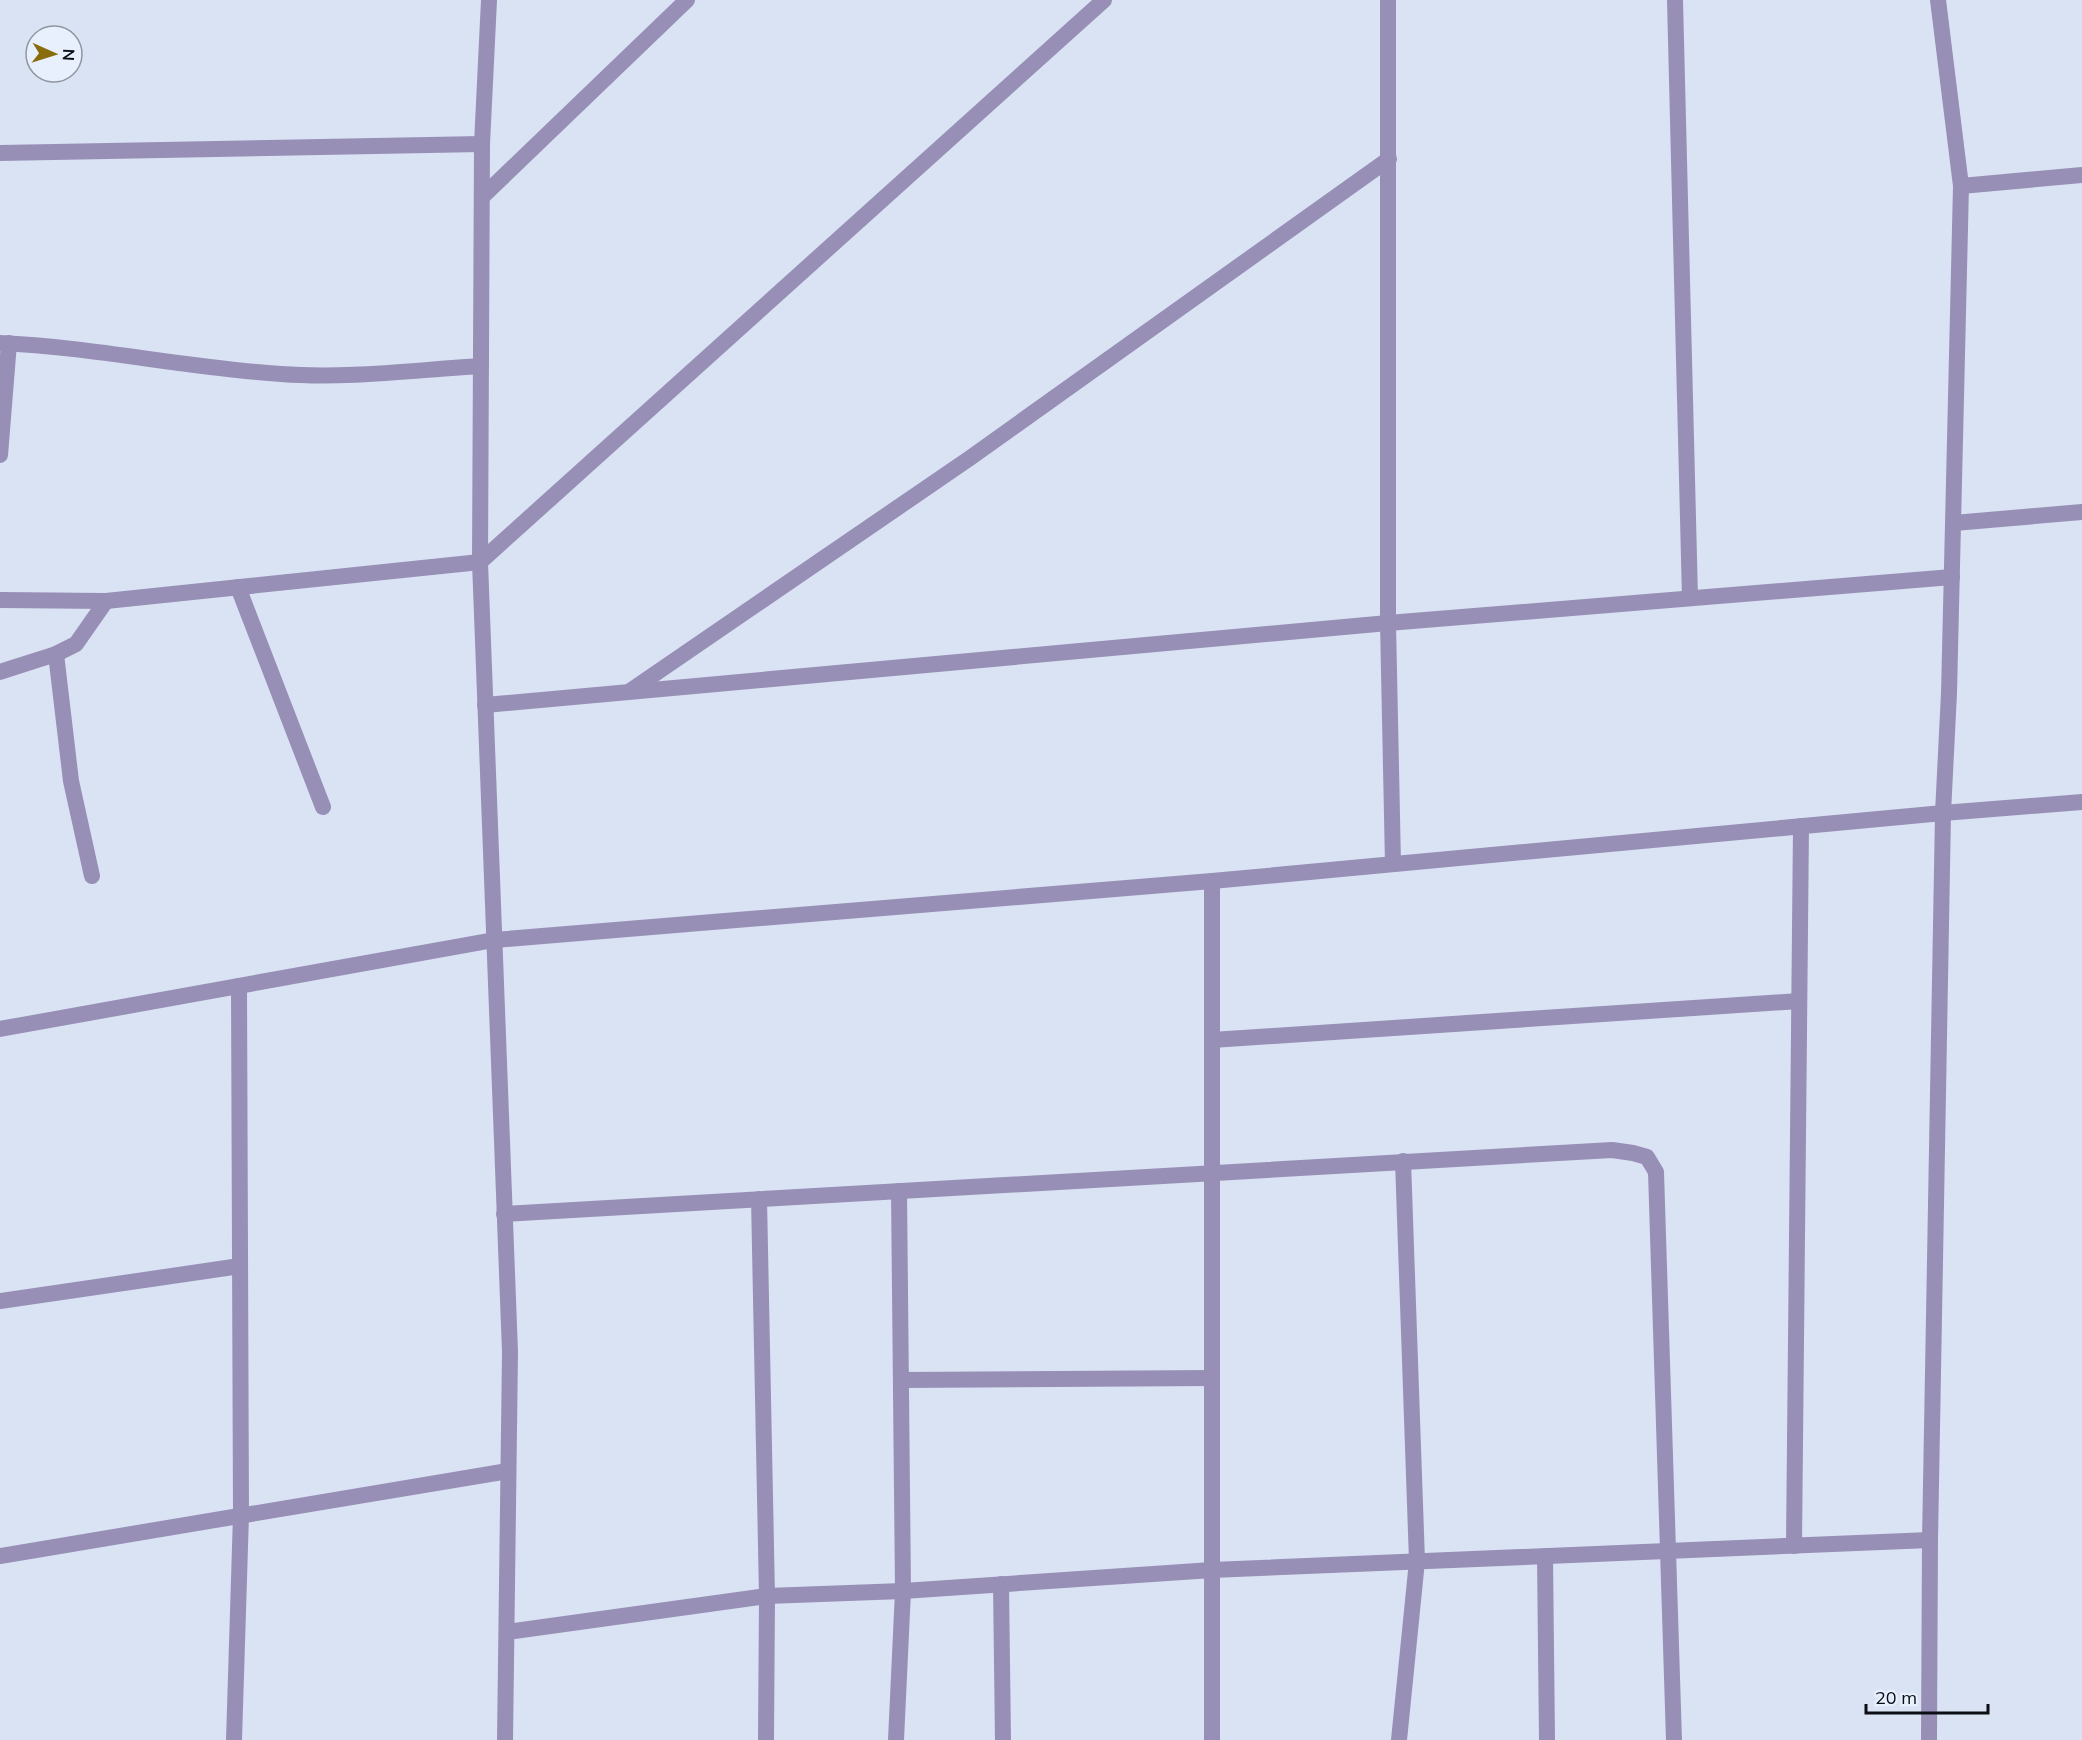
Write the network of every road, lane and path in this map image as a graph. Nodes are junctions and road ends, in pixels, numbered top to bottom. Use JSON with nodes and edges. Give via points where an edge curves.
{"nodes":[{"id":1,"x":489,"y":0,"type":"edge"},
{"id":2,"x":687,"y":0,"type":"edge"},
{"id":3,"x":1104,"y":0,"type":"edge"},
{"id":4,"x":1388,"y":0,"type":"edge"},
{"id":5,"x":1675,"y":0,"type":"edge"},
{"id":6,"x":1938,"y":0,"type":"edge"},
{"id":7,"x":482,"y":144,"type":"junction"},
{"id":8,"x":0,"y":153,"type":"edge"},
{"id":9,"x":1389,"y":159,"type":"junction"},
{"id":10,"x":2082,"y":175,"type":"edge"},
{"id":11,"x":1961,"y":186,"type":"junction"},
{"id":12,"x":482,"y":197,"type":"junction"},
{"id":13,"x":5,"y":343,"type":"edge"},
{"id":14,"x":481,"y":366,"type":"junction"},
{"id":15,"x":0,"y":455,"type":"edge"},
{"id":16,"x":2082,"y":512,"type":"edge"},
{"id":17,"x":1954,"y":523,"type":"junction"},
{"id":18,"x":480,"y":562,"type":"junction"},
{"id":19,"x":1952,"y":577,"type":"junction"},
{"id":20,"x":238,"y":587,"type":"junction"},
{"id":21,"x":1690,"y":598,"type":"junction"},
{"id":22,"x":0,"y":600,"type":"edge"},
{"id":23,"x":106,"y":601,"type":"junction"},
{"id":24,"x":1388,"y":623,"type":"junction"},
{"id":25,"x":56,"y":654,"type":"junction"},
{"id":26,"x":0,"y":672,"type":"edge"},
{"id":27,"x":629,"y":692,"type":"junction"},
{"id":28,"x":485,"y":705,"type":"junction"},
{"id":29,"x":2082,"y":802,"type":"edge"},
{"id":30,"x":322,"y":807,"type":"dead end"},
{"id":31,"x":1943,"y":813,"type":"junction"},
{"id":32,"x":1801,"y":826,"type":"junction"},
{"id":33,"x":1393,"y":864,"type":"junction"},
{"id":34,"x":92,"y":876,"type":"dead end"},
{"id":35,"x":1212,"y":881,"type":"junction"},
{"id":36,"x":494,"y":940,"type":"junction"},
{"id":37,"x":239,"y":986,"type":"junction"},
{"id":38,"x":1799,"y":1001,"type":"junction"},
{"id":39,"x":0,"y":1029,"type":"edge"},
{"id":40,"x":1212,"y":1040,"type":"junction"},
{"id":41,"x":1403,"y":1161,"type":"junction"},
{"id":42,"x":1212,"y":1172,"type":"junction"},
{"id":43,"x":900,"y":1191,"type":"junction"},
{"id":44,"x":759,"y":1198,"type":"junction"},
{"id":45,"x":504,"y":1214,"type":"junction"},
{"id":46,"x":240,"y":1266,"type":"junction"},
{"id":47,"x":0,"y":1301,"type":"edge"},
{"id":48,"x":1212,"y":1378,"type":"junction"},
{"id":49,"x":901,"y":1380,"type":"junction"},
{"id":50,"x":508,"y":1471,"type":"junction"},
{"id":51,"x":241,"y":1515,"type":"junction"},
{"id":52,"x":1930,"y":1540,"type":"junction"},
{"id":53,"x":1794,"y":1546,"type":"junction"},
{"id":54,"x":1668,"y":1551,"type":"junction"},
{"id":55,"x":0,"y":1556,"type":"edge"},
{"id":56,"x":1545,"y":1556,"type":"junction"},
{"id":57,"x":1417,"y":1561,"type":"junction"},
{"id":58,"x":1212,"y":1570,"type":"junction"},
{"id":59,"x":1001,"y":1584,"type":"junction"},
{"id":60,"x":903,"y":1591,"type":"junction"},
{"id":61,"x":767,"y":1596,"type":"junction"},
{"id":62,"x":507,"y":1632,"type":"junction"},
{"id":63,"x":234,"y":1740,"type":"edge"},
{"id":64,"x":505,"y":1740,"type":"edge"},
{"id":65,"x":766,"y":1740,"type":"edge"},
{"id":66,"x":896,"y":1740,"type":"edge"},
{"id":67,"x":1003,"y":1740,"type":"edge"},
{"id":68,"x":1212,"y":1740,"type":"edge"},
{"id":69,"x":1399,"y":1740,"type":"edge"},
{"id":70,"x":1547,"y":1740,"type":"edge"},
{"id":71,"x":1674,"y":1740,"type":"edge"},
{"id":72,"x":1929,"y":1740,"type":"edge"}],
"edges":[{"from":1,"to":7,"type":"street"},
{"from":2,"to":12,"type":"street"},
{"from":3,"to":18,"type":"street"},
{"from":4,"to":9,"type":"street"},
{"from":5,"to":21,"type":"street"},
{"from":6,"to":11,"type":"street"},
{"from":7,"to":8,"type":"street"},
{"from":7,"to":12,"type":"street"},
{"from":9,"to":24,"type":"street"},
{"from":9,"to":27,"type":"street","via":[[970,458]]},
{"from":10,"to":11,"type":"street"},
{"from":11,"to":17,"type":"street"},
{"from":12,"to":14,"type":"street"},
{"from":13,"to":14,"type":"street","via":[[87,349],[224,370],[310,376]]},
{"from":13,"to":15,"type":"street"},
{"from":14,"to":18,"type":"street"},
{"from":16,"to":17,"type":"street"},
{"from":17,"to":19,"type":"street"},
{"from":18,"to":20,"type":"street"},
{"from":18,"to":28,"type":"street"},
{"from":19,"to":21,"type":"street"},
{"from":19,"to":31,"type":"street"},
{"from":20,"to":23,"type":"street"},
{"from":20,"to":30,"type":"street"},
{"from":21,"to":24,"type":"street"},
{"from":22,"to":23,"type":"street"},
{"from":23,"to":25,"type":"street","via":[[76,644]]},
{"from":24,"to":27,"type":"street"},
{"from":24,"to":33,"type":"street"},
{"from":25,"to":26,"type":"street"},
{"from":25,"to":34,"type":"street","via":[[71,781]]},
{"from":27,"to":28,"type":"street"},
{"from":28,"to":36,"type":"street"},
{"from":29,"to":31,"type":"street"},
{"from":31,"to":32,"type":"street"},
{"from":31,"to":52,"type":"street"},
{"from":32,"to":33,"type":"street"},
{"from":32,"to":38,"type":"street"},
{"from":33,"to":35,"type":"street"},
{"from":35,"to":36,"type":"street"},
{"from":35,"to":40,"type":"street"},
{"from":36,"to":37,"type":"street"},
{"from":36,"to":45,"type":"street"},
{"from":37,"to":39,"type":"street"},
{"from":37,"to":46,"type":"street"},
{"from":38,"to":40,"type":"street"},
{"from":38,"to":53,"type":"street"},
{"from":40,"to":42,"type":"street"},
{"from":41,"to":42,"type":"street"},
{"from":41,"to":54,"type":"street","via":[[1612,1150],[1647,1157],[1656,1172]]},
{"from":41,"to":57,"type":"street"},
{"from":42,"to":43,"type":"street"},
{"from":42,"to":48,"type":"street"},
{"from":43,"to":44,"type":"street"},
{"from":43,"to":49,"type":"street"},
{"from":44,"to":45,"type":"street"},
{"from":44,"to":61,"type":"street"},
{"from":45,"to":50,"type":"street","via":[[510,1352]]},
{"from":46,"to":47,"type":"street"},
{"from":46,"to":51,"type":"street"},
{"from":48,"to":49,"type":"street"},
{"from":48,"to":58,"type":"street"},
{"from":49,"to":60,"type":"street"},
{"from":50,"to":51,"type":"street"},
{"from":50,"to":62,"type":"street"},
{"from":51,"to":55,"type":"street"},
{"from":51,"to":63,"type":"street"},
{"from":52,"to":53,"type":"street"},
{"from":52,"to":72,"type":"street"},
{"from":53,"to":54,"type":"street"},
{"from":54,"to":56,"type":"street"},
{"from":54,"to":71,"type":"street"},
{"from":56,"to":57,"type":"street"},
{"from":56,"to":70,"type":"street"},
{"from":57,"to":58,"type":"street"},
{"from":57,"to":69,"type":"street"},
{"from":58,"to":59,"type":"street"},
{"from":58,"to":68,"type":"street"},
{"from":59,"to":60,"type":"street"},
{"from":59,"to":67,"type":"street"},
{"from":60,"to":61,"type":"street"},
{"from":60,"to":66,"type":"street"},
{"from":61,"to":62,"type":"street"},
{"from":61,"to":65,"type":"street"},
{"from":62,"to":64,"type":"street"}]}
